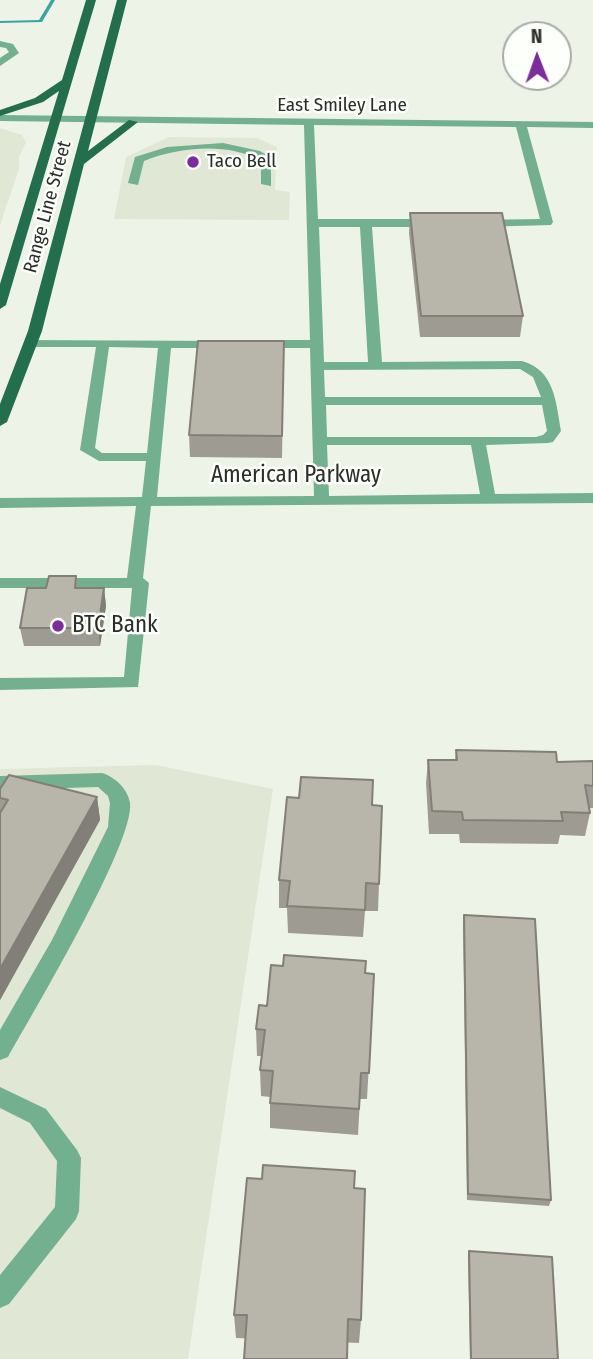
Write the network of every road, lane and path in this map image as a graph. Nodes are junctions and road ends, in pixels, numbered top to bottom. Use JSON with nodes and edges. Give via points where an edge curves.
{"nodes":[{"id":1,"x":91,"y":0,"type":"edge"},
{"id":2,"x":122,"y":0,"type":"edge"},
{"id":3,"x":0,"y":44,"type":"edge"},
{"id":4,"x":0,"y":63,"type":"edge"},
{"id":5,"x":66,"y":82,"type":"junction"},
{"id":6,"x":0,"y":116,"type":"edge"},
{"id":7,"x":55,"y":120,"type":"junction"},
{"id":8,"x":90,"y":121,"type":"junction"},
{"id":9,"x":133,"y":122,"type":"junction"},
{"id":10,"x":309,"y":123,"type":"junction"},
{"id":11,"x":521,"y":125,"type":"junction"},
{"id":12,"x":593,"y":125,"type":"edge"},
{"id":13,"x":79,"y":163,"type":"junction"},
{"id":14,"x":134,"y":183,"type":"dead end"},
{"id":15,"x":267,"y":184,"type":"dead end"},
{"id":16,"x":312,"y":223,"type":"junction"},
{"id":17,"x":366,"y":223,"type":"junction"},
{"id":18,"x":449,"y":223,"type":"edge"},
{"id":19,"x":463,"y":223,"type":"edge"},
{"id":20,"x":0,"y":305,"type":"edge"},
{"id":21,"x":30,"y":343,"type":"junction"},
{"id":22,"x":103,"y":343,"type":"junction"},
{"id":23,"x":165,"y":343,"type":"junction"},
{"id":24,"x":317,"y":344,"type":"junction"},
{"id":25,"x":375,"y":365,"type":"junction"},
{"id":26,"x":317,"y":366,"type":"junction"},
{"id":27,"x":319,"y":401,"type":"junction"},
{"id":28,"x":548,"y":401,"type":"junction"},
{"id":29,"x":0,"y":422,"type":"edge"},
{"id":30,"x":478,"y":441,"type":"junction"},
{"id":31,"x":320,"y":442,"type":"junction"},
{"id":32,"x":152,"y":457,"type":"junction"},
{"id":33,"x":488,"y":498,"type":"junction"},
{"id":34,"x":593,"y":498,"type":"edge"},
{"id":35,"x":322,"y":499,"type":"junction"},
{"id":36,"x":146,"y":501,"type":"junction"},
{"id":37,"x":0,"y":503,"type":"edge"},
{"id":38,"x":0,"y":583,"type":"edge"},
{"id":39,"x":134,"y":583,"type":"junction"},
{"id":40,"x":0,"y":684,"type":"edge"},
{"id":41,"x":0,"y":783,"type":"edge"},
{"id":42,"x":0,"y":1050,"type":"edge"},
{"id":43,"x":0,"y":1097,"type":"edge"},
{"id":44,"x":0,"y":1295,"type":"edge"}],
"edges":[{"from":1,"to":5,"type":"main road","name":"Range Line Street"},
{"from":2,"to":8,"type":"main road","name":"Range Line Street"},
{"from":3,"to":4,"type":"street","via":[[10,46],[14,53]]},
{"from":5,"to":6,"type":"main road","via":[[39,100]]},
{"from":5,"to":7,"type":"main road","name":"Range Line Street"},
{"from":6,"to":7,"type":"street","name":"East Smiley Lane"},
{"from":7,"to":8,"type":"street","name":"East Smiley Lane"},
{"from":7,"to":20,"type":"main road","name":"Range Line Street"},
{"from":8,"to":9,"type":"street","name":"East Smiley Lane"},
{"from":8,"to":13,"type":"main road","name":"Range Line Street"},
{"from":9,"to":10,"type":"street","name":"East Smiley Lane"},
{"from":9,"to":13,"type":"main road"},
{"from":10,"to":11,"type":"street","name":"East Smiley Lane"},
{"from":10,"to":16,"type":"street"},
{"from":11,"to":12,"type":"street","name":"East Smiley Lane"},
{"from":11,"to":19,"type":"street","via":[[547,222]]},
{"from":13,"to":21,"type":"main road","name":"Range Line Street"},
{"from":14,"to":15,"type":"street","via":[[138,159],[152,152],[185,148],[258,152],[267,160]]},
{"from":16,"to":17,"type":"street"},
{"from":16,"to":24,"type":"street"},
{"from":17,"to":18,"type":"street"},
{"from":17,"to":25,"type":"street"},
{"from":21,"to":22,"type":"street"},
{"from":21,"to":29,"type":"main road","name":"Range Line Street"},
{"from":22,"to":23,"type":"street"},
{"from":22,"to":32,"type":"street","via":[[87,450],[99,457]]},
{"from":23,"to":24,"type":"street"},
{"from":23,"to":32,"type":"street"},
{"from":24,"to":26,"type":"street"},
{"from":25,"to":26,"type":"street"},
{"from":25,"to":28,"type":"street","via":[[522,365],[542,375]]},
{"from":26,"to":27,"type":"street"},
{"from":27,"to":28,"type":"street"},
{"from":27,"to":31,"type":"street"},
{"from":28,"to":30,"type":"street","via":[[554,431],[548,439]]},
{"from":30,"to":31,"type":"street"},
{"from":30,"to":33,"type":"street"},
{"from":31,"to":35,"type":"street"},
{"from":32,"to":36,"type":"street"},
{"from":33,"to":34,"type":"street","name":"American Parkway"},
{"from":33,"to":35,"type":"street","name":"American Parkway"},
{"from":35,"to":36,"type":"street","name":"American Parkway"},
{"from":36,"to":37,"type":"street","name":"American Parkway"},
{"from":36,"to":39,"type":"street"},
{"from":38,"to":39,"type":"street"},
{"from":39,"to":40,"type":"street","via":[[141,583],[132,683]]},
{"from":41,"to":42,"type":"street","via":[[102,780],[116,792],[120,803],[118,827],[60,946]]},
{"from":43,"to":44,"type":"street","via":[[38,1116],[69,1158],[67,1211]]}]}
